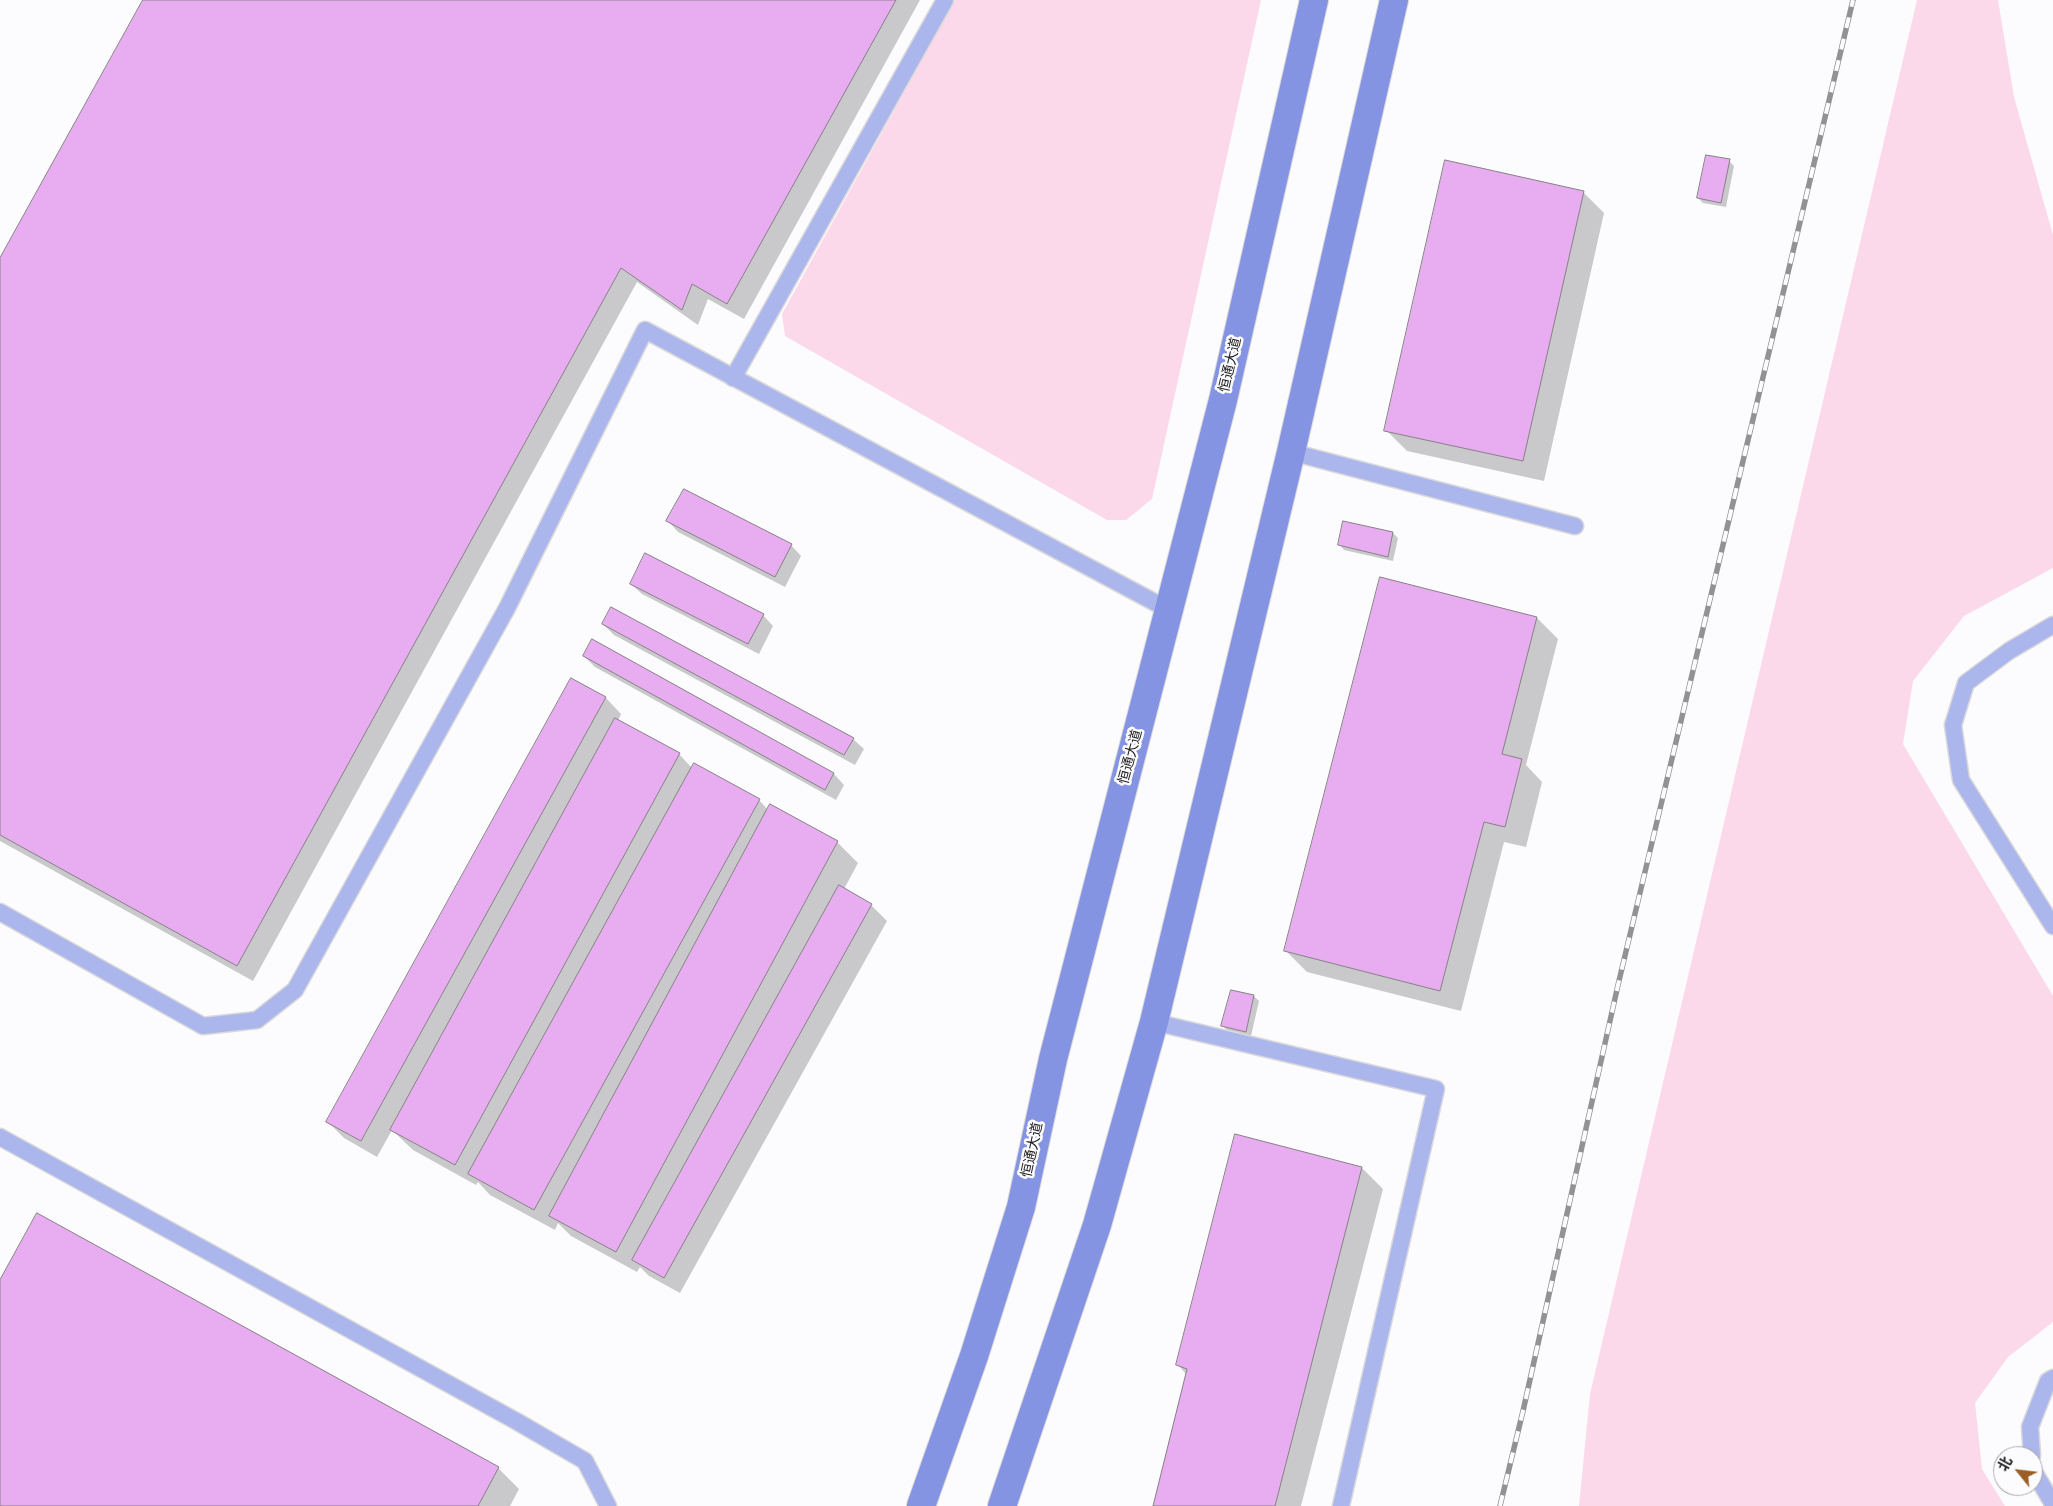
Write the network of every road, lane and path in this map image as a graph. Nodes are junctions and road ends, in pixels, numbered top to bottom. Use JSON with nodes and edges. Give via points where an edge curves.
{"nodes":[{"id":1,"x":945,"y":0,"type":"edge"},
{"id":2,"x":1314,"y":0,"type":"edge"},
{"id":3,"x":1394,"y":0,"type":"edge"},
{"id":4,"x":733,"y":378,"type":"junction"},
{"id":5,"x":1291,"y":452,"type":"junction"},
{"id":6,"x":1575,"y":526,"type":"dead end"},
{"id":7,"x":1169,"y":610,"type":"junction"},
{"id":8,"x":2053,"y":624,"type":"edge"},
{"id":9,"x":0,"y":912,"type":"edge"},
{"id":10,"x":2053,"y":926,"type":"edge"},
{"id":11,"x":1154,"y":1022,"type":"junction"},
{"id":12,"x":0,"y":1137,"type":"edge"},
{"id":13,"x":2053,"y":1378,"type":"edge"},
{"id":14,"x":2031,"y":1446,"type":"edge"},
{"id":15,"x":2043,"y":1487,"type":"edge"},
{"id":16,"x":2053,"y":1504,"type":"edge"},
{"id":17,"x":608,"y":1506,"type":"edge"},
{"id":18,"x":921,"y":1506,"type":"edge"},
{"id":19,"x":1002,"y":1506,"type":"edge"},
{"id":20,"x":1341,"y":1506,"type":"edge"}],
"edges":[{"from":1,"to":4,"type":"lane"},
{"from":2,"to":7,"type":"main road","name":"恒通大道","via":[[1223,400]]},
{"from":3,"to":5,"type":"main road"},
{"from":4,"to":7,"type":"lane"},
{"from":4,"to":9,"type":"lane","via":[[645,330],[507,608],[295,990],[257,1020],[203,1026]]},
{"from":5,"to":6,"type":"lane"},
{"from":5,"to":11,"type":"main road"},
{"from":7,"to":18,"type":"main road","name":"恒通大道","via":[[1053,1059],[1021,1207],[974,1356]]},
{"from":8,"to":10,"type":"lane","via":[[1966,683],[1953,725],[1961,780]]},
{"from":11,"to":19,"type":"main road","via":[[1097,1225]]},
{"from":11,"to":20,"type":"lane","via":[[1436,1089]]},
{"from":12,"to":17,"type":"lane","via":[[585,1461]]},
{"from":13,"to":14,"type":"lane","via":[[2048,1381],[2030,1427]]},
{"from":15,"to":16,"type":"lane"}]}
